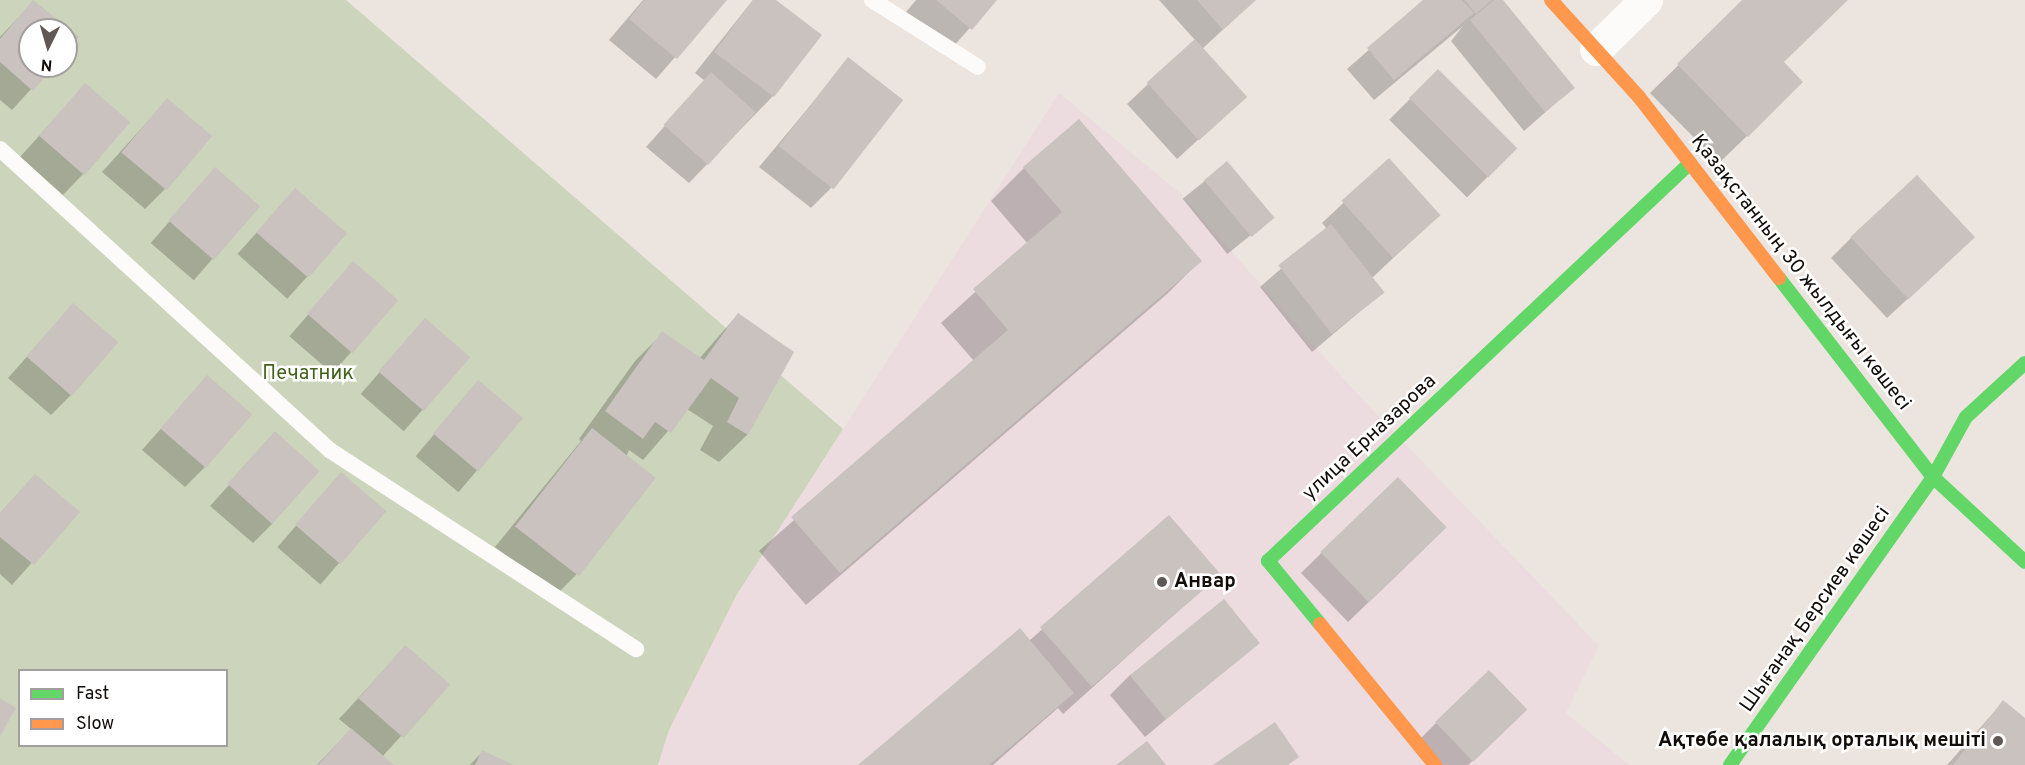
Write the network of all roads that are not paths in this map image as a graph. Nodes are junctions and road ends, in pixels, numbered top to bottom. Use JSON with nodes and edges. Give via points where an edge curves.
{"nodes":[{"id":1,"x":872,"y":0,"type":"edge"},
{"id":2,"x":1551,"y":0,"type":"edge"},
{"id":3,"x":1646,"y":0,"type":"edge"},
{"id":4,"x":1596,"y":49,"type":"junction"},
{"id":5,"x":978,"y":67,"type":"dead end"},
{"id":6,"x":0,"y":149,"type":"edge"},
{"id":7,"x":1690,"y":163,"type":"junction"},
{"id":8,"x":2025,"y":363,"type":"edge"},
{"id":9,"x":1933,"y":477,"type":"junction"},
{"id":10,"x":2025,"y":562,"type":"edge"},
{"id":11,"x":636,"y":649,"type":"dead end"},
{"id":12,"x":1435,"y":765,"type":"edge"},
{"id":13,"x":1730,"y":765,"type":"edge"}],
"edges":[{"from":1,"to":5,"type":"lane"},
{"from":2,"to":4,"type":"street","name":"Қазақстанның 30 жылдығы көшесі"},
{"from":3,"to":4,"type":"street"},
{"from":4,"to":7,"type":"street","name":"Қазақстанның 30 жылдығы көшесі"},
{"from":6,"to":11,"type":"lane","via":[[331,451]]},
{"from":7,"to":9,"type":"street","name":"Қазақстанның 30 жылдығы көшесі"},
{"from":7,"to":12,"type":"street","name":"улица Ерназарова","via":[[1268,561]]},
{"from":8,"to":9,"type":"street","name":"Шығанақ Берсиев көшесі","via":[[1966,417]]},
{"from":9,"to":10,"type":"street","name":"Қазақстанның 30 жылдығы көшесі"},
{"from":9,"to":13,"type":"street","name":"Шығанақ Берсиев көшесі"}]}
